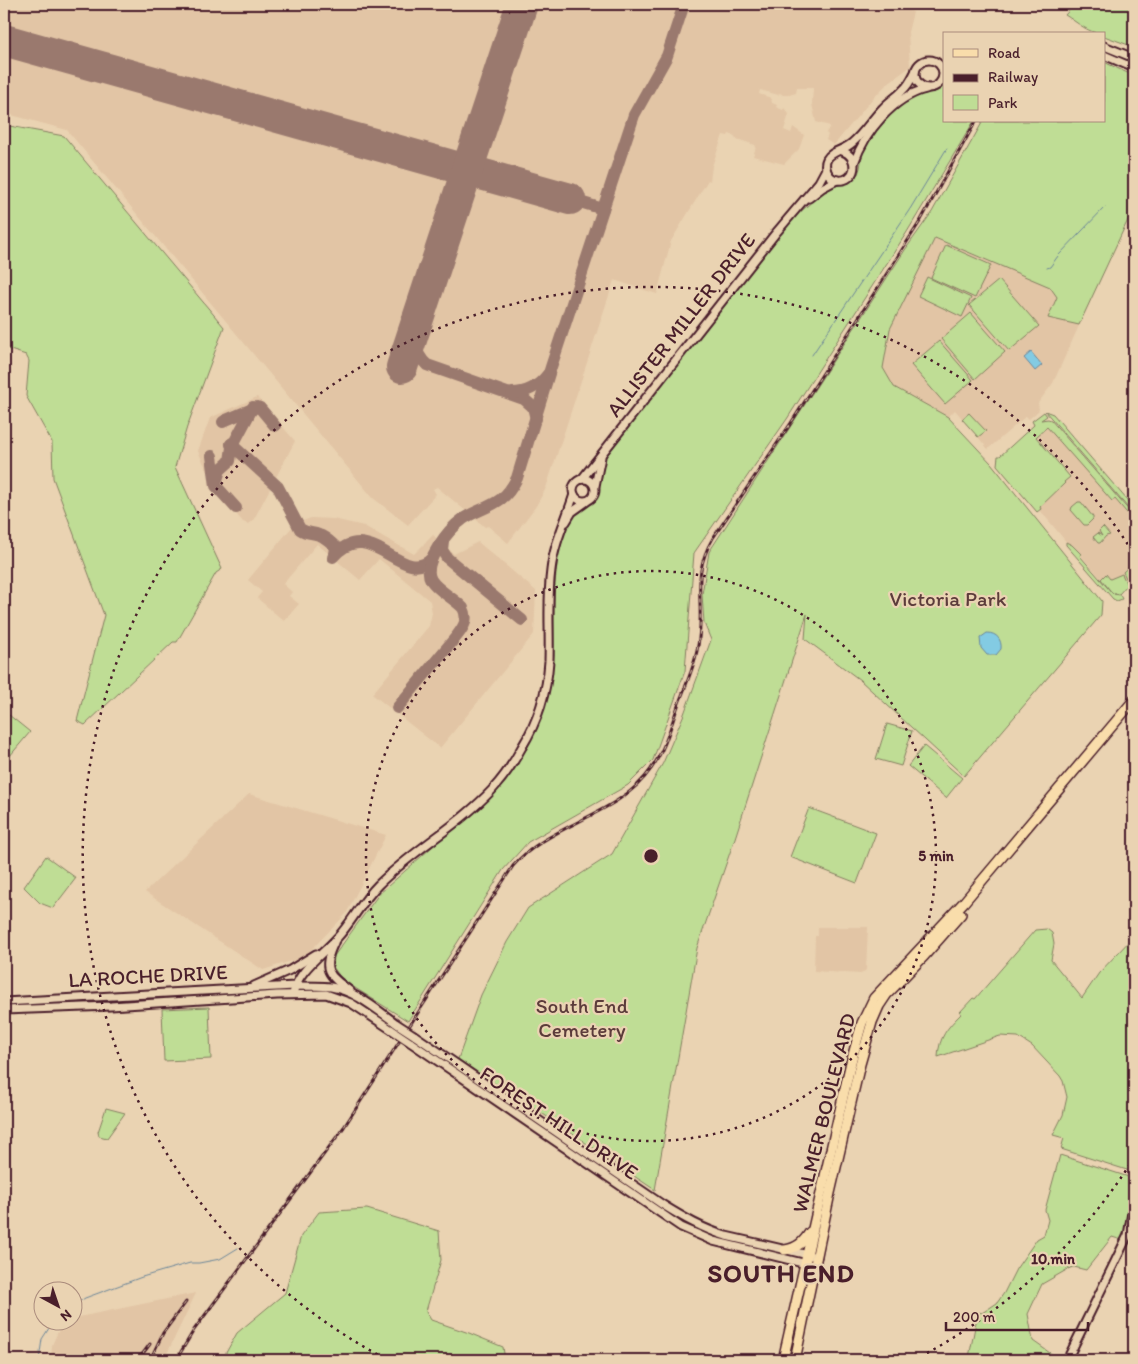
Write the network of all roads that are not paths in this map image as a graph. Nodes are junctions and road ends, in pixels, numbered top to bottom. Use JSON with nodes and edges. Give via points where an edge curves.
{"nodes":[{"id":1,"x":1106,"y":47,"type":"edge"},
{"id":2,"x":1106,"y":56,"type":"edge"},
{"id":3,"x":1134,"y":58,"type":"edge"},
{"id":4,"x":943,"y":60,"type":"edge"},
{"id":5,"x":935,"y":61,"type":"junction"},
{"id":6,"x":1134,"y":68,"type":"edge"},
{"id":7,"x":943,"y":72,"type":"edge"},
{"id":8,"x":914,"y":74,"type":"junction"},
{"id":9,"x":943,"y":78,"type":"edge"},
{"id":10,"x":926,"y":89,"type":"junction"},
{"id":11,"x":842,"y":151,"type":"junction"},
{"id":12,"x":854,"y":163,"type":"junction"},
{"id":13,"x":826,"y":169,"type":"junction"},
{"id":14,"x":837,"y":180,"type":"junction"},
{"id":15,"x":789,"y":217,"type":"junction"},
{"id":16,"x":602,"y":455,"type":"junction"},
{"id":17,"x":582,"y":479,"type":"junction"},
{"id":18,"x":595,"y":486,"type":"junction"},
{"id":19,"x":574,"y":494,"type":"junction"},
{"id":20,"x":586,"y":502,"type":"junction"},
{"id":21,"x":560,"y":533,"type":"junction"},
{"id":22,"x":1134,"y":700,"type":"edge"},
{"id":23,"x":1134,"y":709,"type":"edge"},
{"id":24,"x":336,"y":939,"type":"junction"},
{"id":25,"x":295,"y":986,"type":"junction"},
{"id":26,"x":247,"y":988,"type":"junction"},
{"id":27,"x":294,"y":994,"type":"junction"},
{"id":28,"x":356,"y":996,"type":"junction"},
{"id":29,"x":4,"y":1002,"type":"edge"},
{"id":30,"x":4,"y":1010,"type":"edge"},
{"id":31,"x":412,"y":1039,"type":"junction"},
{"id":32,"x":1134,"y":1201,"type":"edge"},
{"id":33,"x":814,"y":1226,"type":"junction"},
{"id":34,"x":784,"y":1250,"type":"junction"},
{"id":35,"x":806,"y":1259,"type":"junction"},
{"id":36,"x":816,"y":1262,"type":"junction"},
{"id":37,"x":783,"y":1360,"type":"edge"},
{"id":38,"x":795,"y":1360,"type":"edge"},
{"id":39,"x":1067,"y":1360,"type":"edge"}],
"edges":[{"from":1,"to":3,"type":"street"},
{"from":2,"to":6,"type":"street"},
{"from":4,"to":5,"type":"street"},
{"from":5,"to":7,"type":"street"},
{"from":5,"to":8,"type":"street","via":[[921,62]]},
{"from":8,"to":10,"type":"street","via":[[916,82]]},
{"from":8,"to":11,"type":"street","via":[[904,90],[884,106],[853,143]]},
{"from":9,"to":10,"type":"street","via":[[935,88]]},
{"from":10,"to":12,"type":"street","via":[[909,94],[884,116],[866,139]]},
{"from":11,"to":12,"type":"street","via":[[850,155]]},
{"from":11,"to":13,"type":"street","via":[[828,157]]},
{"from":12,"to":14,"type":"street","via":[[850,176]]},
{"from":13,"to":14,"type":"street"},
{"from":13,"to":15,"type":"street","name":"ALLISTER MILLER DRIVE"},
{"from":14,"to":15,"type":"street","name":"ALLISTER MILLER DRIVE","via":[[822,188]]},
{"from":15,"to":16,"type":"street","name":"ALLISTER MILLER DRIVE"},
{"from":16,"to":17,"type":"street","name":"ALLISTER MILLER DRIVE"},
{"from":16,"to":18,"type":"street","name":"ALLISTER MILLER DRIVE"},
{"from":17,"to":18,"type":"street"},
{"from":17,"to":19,"type":"street","via":[[574,485]]},
{"from":18,"to":20,"type":"street","via":[[594,496]]},
{"from":19,"to":20,"type":"street","via":[[578,500]]},
{"from":19,"to":21,"type":"street"},
{"from":20,"to":21,"type":"street","via":[[572,512]]},
{"from":21,"to":24,"type":"street","via":[[549,587],[546,682],[538,713],[524,745],[491,790],[378,885]]},
{"from":22,"to":33,"type":"main road","name":"WALMER BOULEVARD","via":[[964,902],[884,986],[871,1004],[862,1023]]},
{"from":23,"to":36,"type":"main road","name":"WALMER BOULEVARD","via":[[950,928],[879,1006],[860,1064]]},
{"from":24,"to":25,"type":"street","via":[[304,971]]},
{"from":24,"to":26,"type":"street","via":[[307,961]]},
{"from":24,"to":28,"type":"street","via":[[327,958],[328,970],[335,980]]},
{"from":25,"to":26,"type":"street","name":"LA ROCHE DRIVE"},
{"from":25,"to":27,"type":"street"},
{"from":25,"to":28,"type":"street","name":"FOREST HILL DRIVE","via":[[332,988]]},
{"from":26,"to":29,"type":"street","name":"LA ROCHE DRIVE"},
{"from":27,"to":30,"type":"street","name":"LA ROCHE DRIVE"},
{"from":27,"to":31,"type":"street","name":"FOREST HILL DRIVE","bridge":true,"via":[[326,994],[341,998]]},
{"from":28,"to":31,"type":"street","name":"FOREST HILL DRIVE","bridge":true,"via":[[397,1024]]},
{"from":31,"to":34,"type":"street","name":"FOREST HILL DRIVE","via":[[693,1223],[719,1234]]},
{"from":31,"to":35,"type":"street","name":"FOREST HILL DRIVE","via":[[682,1226],[713,1241]]},
{"from":32,"to":39,"type":"street","via":[[1128,1235]]},
{"from":33,"to":34,"type":"main road","via":[[800,1245]]},
{"from":33,"to":35,"type":"main road","name":"WALMER BOULEVARD"},
{"from":34,"to":35,"type":"street","name":"FOREST HILL DRIVE"},
{"from":35,"to":36,"type":"street","name":"FOREST HILL DRIVE"},
{"from":35,"to":37,"type":"main road","name":"WALMER BOULEVARD"},
{"from":36,"to":38,"type":"main road","name":"WALMER BOULEVARD"}]}
